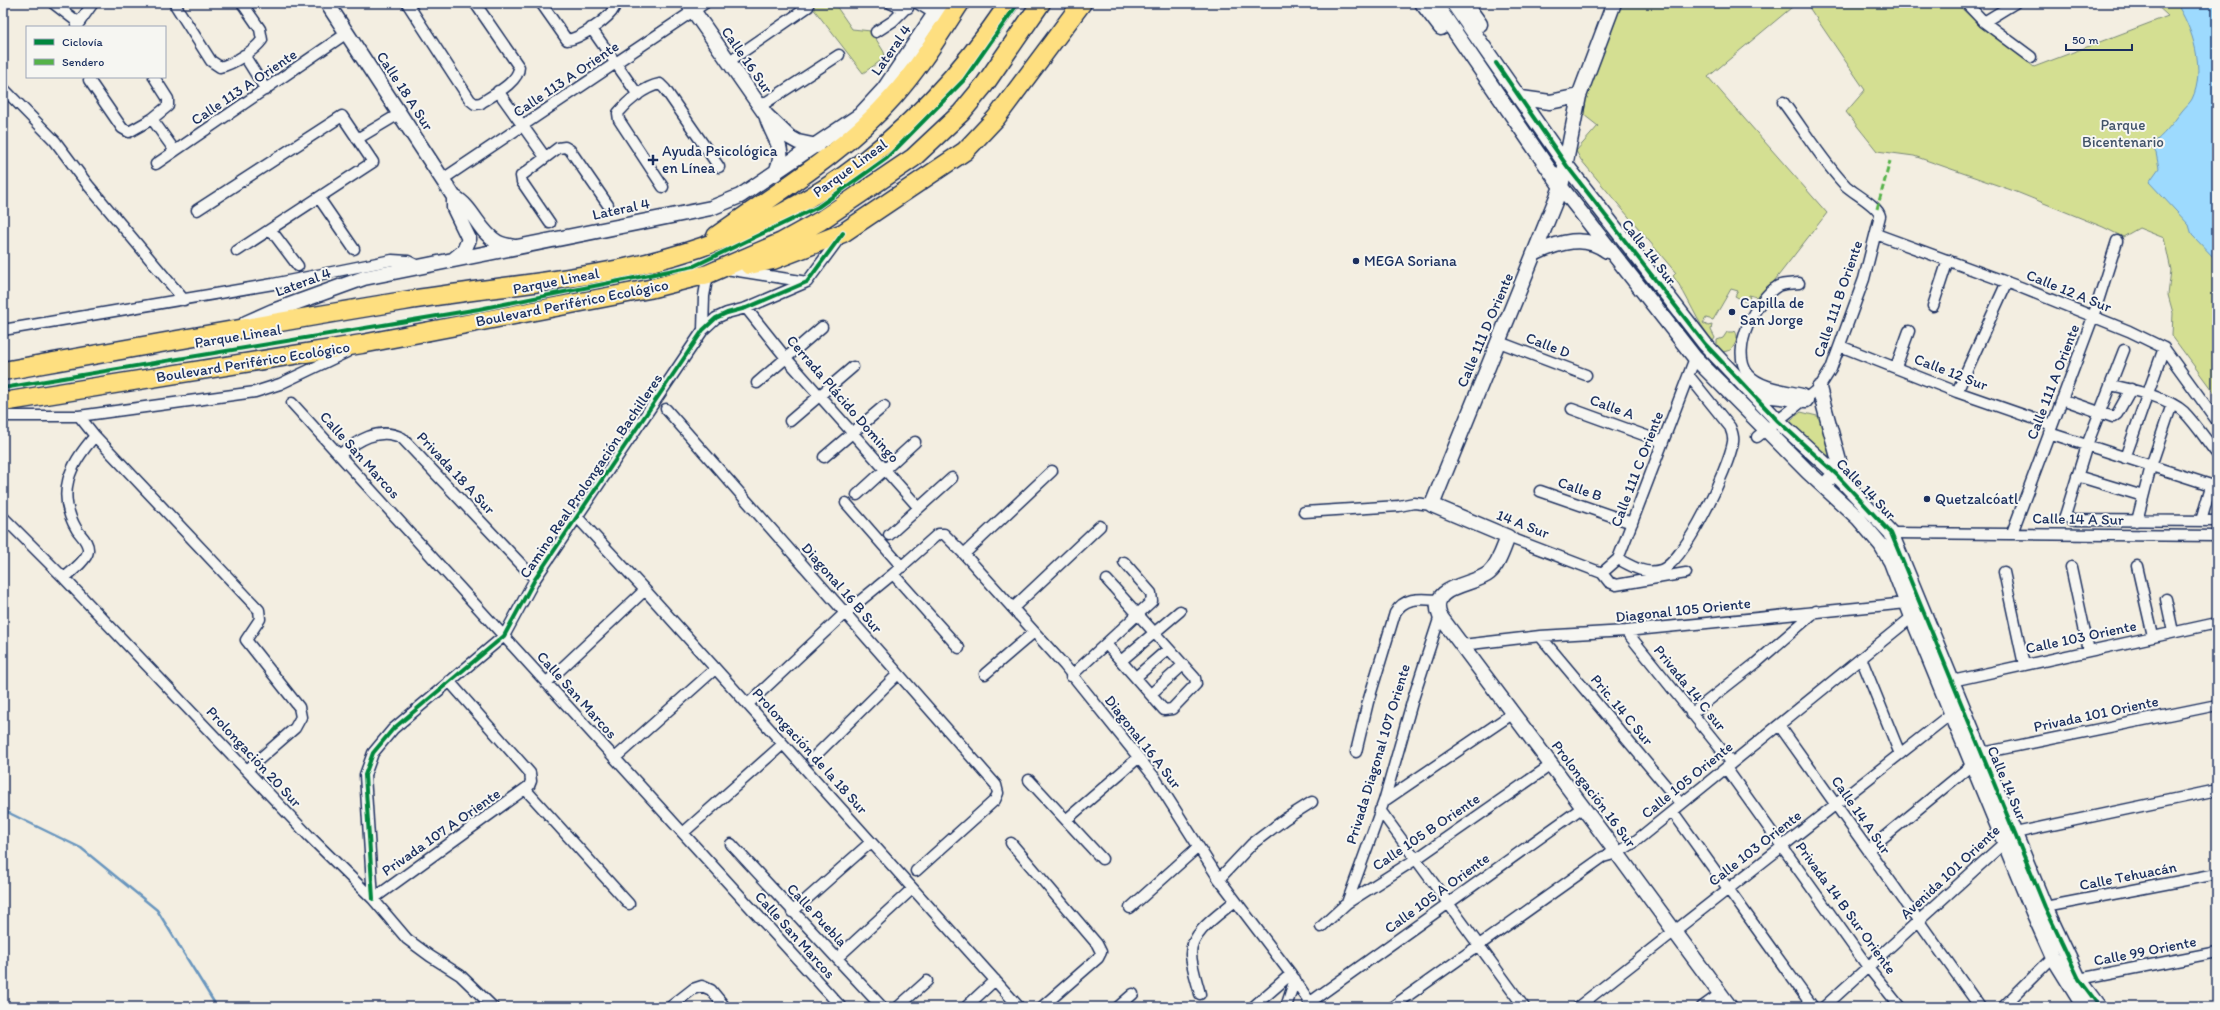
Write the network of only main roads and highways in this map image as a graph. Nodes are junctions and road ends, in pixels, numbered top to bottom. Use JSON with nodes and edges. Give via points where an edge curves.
{"nodes":[{"id":1,"x":327,"y":3,"type":"edge"},
{"id":2,"x":960,"y":3,"type":"edge"},
{"id":3,"x":1009,"y":3,"type":"edge"},
{"id":4,"x":1041,"y":3,"type":"edge"},
{"id":5,"x":1082,"y":3,"type":"edge"},
{"id":6,"x":1422,"y":3,"type":"edge"},
{"id":7,"x":1434,"y":3,"type":"edge"},
{"id":8,"x":1453,"y":3,"type":"edge"},
{"id":9,"x":1465,"y":3,"type":"edge"},
{"id":10,"x":1614,"y":3,"type":"edge"},
{"id":11,"x":695,"y":6,"type":"edge"},
{"id":12,"x":938,"y":7,"type":"edge"},
{"id":13,"x":1464,"y":45,"type":"junction"},
{"id":14,"x":1496,"y":63,"type":"junction"},
{"id":15,"x":1579,"y":96,"type":"junction"},
{"id":16,"x":1524,"y":102,"type":"junction"},
{"id":17,"x":784,"y":140,"type":"junction"},
{"id":18,"x":816,"y":146,"type":"junction"},
{"id":19,"x":1568,"y":159,"type":"junction"},
{"id":20,"x":775,"y":174,"type":"junction"},
{"id":21,"x":1562,"y":187,"type":"junction"},
{"id":22,"x":454,"y":197,"type":"junction"},
{"id":23,"x":480,"y":226,"type":"junction"},
{"id":24,"x":467,"y":234,"type":"junction"},
{"id":25,"x":516,"y":248,"type":"junction"},
{"id":26,"x":695,"y":250,"type":"junction"},
{"id":27,"x":1536,"y":252,"type":"junction"},
{"id":28,"x":1614,"y":256,"type":"junction"},
{"id":29,"x":453,"y":260,"type":"junction"},
{"id":30,"x":715,"y":271,"type":"junction"},
{"id":31,"x":236,"y":328,"type":"junction"},
{"id":32,"x":3,"y":371,"type":"edge"},
{"id":33,"x":1746,"y":388,"type":"junction"},
{"id":34,"x":3,"y":402,"type":"edge"},
{"id":35,"x":1836,"y":474,"type":"junction"},
{"id":36,"x":1823,"y":486,"type":"junction"},
{"id":37,"x":1432,"y":505,"type":"joint"},
{"id":38,"x":1438,"y":600,"type":"joint"},
{"id":39,"x":1978,"y":759,"type":"junction"},
{"id":40,"x":1730,"y":1007,"type":"edge"},
{"id":41,"x":2084,"y":1007,"type":"edge"},
{"id":42,"x":2100,"y":1007,"type":"edge"}],
"edges":[{"from":1,"to":22,"type":"main road","name":"Calle 18 A Sur"},
{"from":2,"to":26,"type":"highway","via":[[917,69],[872,118],[842,145]]},
{"from":3,"to":26,"type":"highway","name":"Boulevard Periférico Ecológico","via":[[969,60],[922,112],[887,144],[840,179],[756,228]]},
{"from":4,"to":30,"type":"highway","name":"Boulevard Periférico Ecológico","via":[[985,84],[961,112],[912,158],[820,221],[782,242]]},
{"from":5,"to":30,"type":"highway","via":[[996,118],[965,151],[843,233],[772,260]]},
{"from":6,"to":13,"type":"main road","via":[[1441,27]]},
{"from":7,"to":13,"type":"main road","name":"Calle 14 Sur"},
{"from":8,"to":14,"type":"main road","name":"Calle 14 Sur"},
{"from":9,"to":14,"type":"main road","via":[[1490,39]]},
{"from":10,"to":15,"type":"main road","name":"Calle 111 D Oriente"},
{"from":11,"to":17,"type":"main road","name":"Calle 16 Sur","via":[[728,62]]},
{"from":12,"to":18,"type":"main road","name":"Lateral 4","via":[[901,66],[876,98],[860,115]]},
{"from":13,"to":21,"type":"main road","name":"Calle 14 Sur"},
{"from":14,"to":16,"type":"main road","name":"Calle 14 Sur"},
{"from":15,"to":16,"type":"main road","via":[[1550,102]]},
{"from":15,"to":19,"type":"main road","name":"Calle 111 D Oriente"},
{"from":16,"to":19,"type":"main road","name":"Calle 14 Sur"},
{"from":17,"to":18,"type":"main road","name":"Calle 16 Sur"},
{"from":17,"to":20,"type":"main road"},
{"from":18,"to":20,"type":"main road","name":"Lateral 4"},
{"from":19,"to":21,"type":"main road","name":"Calle 111 D Oriente"},
{"from":19,"to":33,"type":"main road","name":"Calle 14 Sur","via":[[1684,317]]},
{"from":20,"to":25,"type":"main road","name":"Lateral 4","via":[[740,196],[711,208]]},
{"from":21,"to":27,"type":"main road","name":"Calle 111 D Oriente"},
{"from":21,"to":28,"type":"main road","name":"Calle 14 Sur"},
{"from":22,"to":23,"type":"main road","name":"Calle 18 A Sur","via":[[464,202]]},
{"from":22,"to":24,"type":"main road","name":"Calle 18 A Sur","via":[[454,208]]},
{"from":23,"to":24,"type":"main road"},
{"from":23,"to":25,"type":"main road","name":"Calle 18 A Sur","via":[[497,243]]},
{"from":24,"to":29,"type":"main road","via":[[469,239],[464,251]]},
{"from":25,"to":29,"type":"main road","name":"Lateral 4"},
{"from":26,"to":31,"type":"highway","name":"Boulevard Periférico Ecológico","via":[[624,268]]},
{"from":27,"to":28,"type":"main road","via":[[1557,243],[1579,241],[1600,246]]},
{"from":27,"to":37,"type":"main road","name":"Calle 111 D Oriente"},
{"from":28,"to":36,"type":"main road","name":"Calle 14 Sur","via":[[1695,358],[1762,434]]},
{"from":29,"to":31,"type":"main road","name":"Lateral 4","via":[[364,278],[273,311]]},
{"from":30,"to":34,"type":"highway","name":"Boulevard Periférico Ecológico","via":[[649,289],[362,344]]},
{"from":31,"to":32,"type":"highway","name":"Boulevard Periférico Ecológico"},
{"from":33,"to":35,"type":"main road","name":"Calle 14 Sur"},
{"from":33,"to":35,"type":"main road","via":[[1772,396],[1812,395],[1839,461]]},
{"from":35,"to":36,"type":"main road"},
{"from":35,"to":39,"type":"main road","name":"Calle 14 Sur","via":[[1891,533],[1952,681]]},
{"from":36,"to":39,"type":"main road","name":"Calle 14 Sur","via":[[1858,518],[1881,545],[1891,562],[1952,713]]},
{"from":37,"to":38,"type":"main road","name":"14 A Sur","via":[[1508,537],[1496,564],[1488,574],[1459,585]]},
{"from":38,"to":40,"type":"main road","name":"Prolongación 16 Sur","via":[[1440,616]]},
{"from":39,"to":41,"type":"main road","name":"Calle 14 Sur","via":[[2004,843],[2053,957]]},
{"from":39,"to":42,"type":"main road","name":"Calle 14 Sur","via":[[2015,833],[2044,907],[2079,979]]}]}
